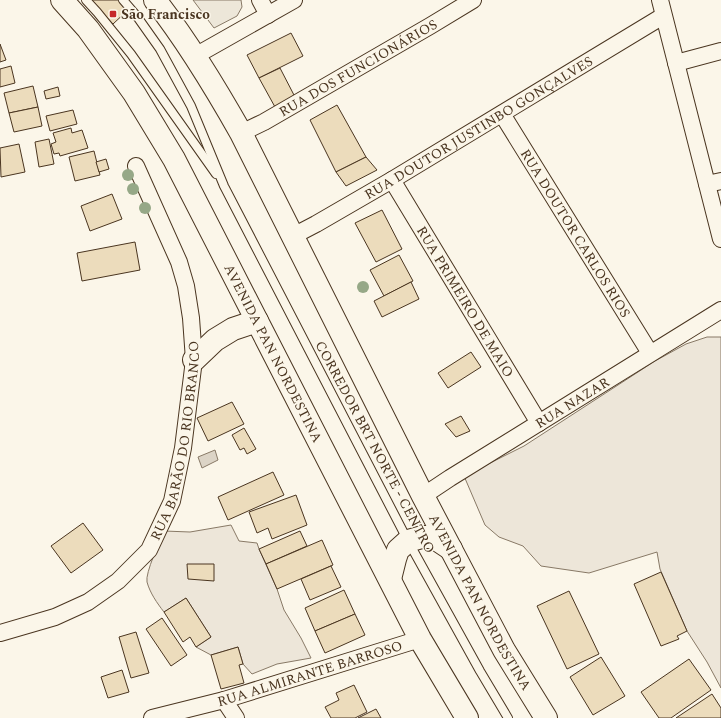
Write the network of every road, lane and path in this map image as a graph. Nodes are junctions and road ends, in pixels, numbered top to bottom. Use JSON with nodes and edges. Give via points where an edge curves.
{"nodes":[{"id":1,"x":62,"y":0,"type":"edge"},
{"id":2,"x":86,"y":0,"type":"edge"},
{"id":3,"x":122,"y":0,"type":"edge"},
{"id":4,"x":156,"y":0,"type":"edge"},
{"id":5,"x":260,"y":0,"type":"edge"},
{"id":6,"x":294,"y":0,"type":"edge"},
{"id":7,"x":473,"y":0,"type":"edge"},
{"id":8,"x":660,"y":0,"type":"edge"},
{"id":9,"x":268,"y":15,"type":"junction"},
{"id":10,"x":663,"y":16,"type":"junction"},
{"id":11,"x":721,"y":51,"type":"edge"},
{"id":12,"x":195,"y":56,"type":"junction"},
{"id":13,"x":676,"y":63,"type":"junction"},
{"id":14,"x":502,"y":114,"type":"junction"},
{"id":15,"x":241,"y":133,"type":"junction"},
{"id":16,"x":136,"y":166,"type":"dead end"},
{"id":17,"x":392,"y":180,"type":"junction"},
{"id":18,"x":714,"y":183,"type":"edge"},
{"id":19,"x":224,"y":186,"type":"junction"},
{"id":20,"x":293,"y":236,"type":"junction"},
{"id":21,"x":721,"y":239,"type":"edge"},
{"id":22,"x":721,"y":310,"type":"edge"},
{"id":23,"x":257,"y":321,"type":"junction"},
{"id":24,"x":650,"y":353,"type":"junction"},
{"id":25,"x":194,"y":360,"type":"junction"},
{"id":26,"x":539,"y":423,"type":"junction"},
{"id":27,"x":423,"y":496,"type":"junction"},
{"id":28,"x":408,"y":541,"type":"junction"},
{"id":29,"x":451,"y":549,"type":"junction"},
{"id":30,"x":390,"y":579,"type":"junction"},
{"id":31,"x":0,"y":633,"type":"edge"},
{"id":32,"x":420,"y":639,"type":"junction"},
{"id":33,"x":224,"y":700,"type":"junction"},
{"id":34,"x":465,"y":717,"type":"edge"},
{"id":35,"x":152,"y":718,"type":"edge"},
{"id":36,"x":236,"y":718,"type":"edge"},
{"id":37,"x":508,"y":718,"type":"edge"},
{"id":38,"x":546,"y":718,"type":"edge"}],
"edges":[{"from":1,"to":23,"type":"highway","name":"AVENIDA PAN NORDESTINA","via":[[88,29],[134,93],[174,159]]},
{"from":2,"to":19,"type":"lane","via":[[131,54]]},
{"from":3,"to":19,"type":"lane","via":[[136,15],[163,55],[191,106]]},
{"from":4,"to":12,"type":"highway","name":"AVENIDA PAN NORDESTINA"},
{"from":5,"to":9,"type":"street"},
{"from":6,"to":9,"type":"street"},
{"from":7,"to":15,"type":"street","name":"RUA DOS FUNCIONÁRIOS"},
{"from":8,"to":10,"type":"street"},
{"from":9,"to":12,"type":"street"},
{"from":10,"to":13,"type":"street"},
{"from":10,"to":14,"type":"street","name":"RUA DOUTOR JUSTINBO GONÇALVES"},
{"from":11,"to":13,"type":"street"},
{"from":12,"to":15,"type":"highway","name":"AVENIDA PAN NORDESTINA"},
{"from":13,"to":18,"type":"street"},
{"from":14,"to":17,"type":"street","name":"RUA DOUTOR JUSTINBO GONÇALVES"},
{"from":14,"to":24,"type":"street","name":"RUA DOUTOR CARLOS RIOS"},
{"from":15,"to":20,"type":"highway","name":"AVENIDA PAN NORDESTINA"},
{"from":16,"to":25,"type":"street","name":"RUA BARÃO DO RIO BRANCO","via":[[186,286]]},
{"from":17,"to":20,"type":"street","name":"RUA DOUTOR JUSTINBO GONÇALVES"},
{"from":17,"to":26,"type":"street","name":"RUA PRIMEIRO DE MAIO"},
{"from":18,"to":21,"type":"street"},
{"from":19,"to":28,"type":"lane","name":"CORREDOR BRT NORTE - CENTRO"},
{"from":20,"to":27,"type":"highway","name":"AVENIDA PAN NORDESTINA"},
{"from":22,"to":24,"type":"street","name":"RUA NAZAR"},
{"from":23,"to":25,"type":"highway","via":[[233,329]]},
{"from":23,"to":30,"type":"highway","name":"AVENIDA PAN NORDESTINA"},
{"from":24,"to":26,"type":"street","name":"RUA NAZAR"},
{"from":25,"to":31,"type":"street","name":"RUA BARÃO DO RIO BRANCO","via":[[183,448],[172,501],[149,550],[118,581],[88,602],[55,617]]},
{"from":26,"to":27,"type":"street","name":"RUA NAZAR"},
{"from":27,"to":29,"type":"highway","name":"AVENIDA PAN NORDESTINA"},
{"from":28,"to":29,"type":"highway","via":[[422,536],[433,537]]},
{"from":28,"to":30,"type":"highway","via":[[398,550]]},
{"from":28,"to":37,"type":"lane","name":"CORREDOR BRT NORTE - CENTRO"},
{"from":29,"to":38,"type":"highway","name":"AVENIDA PAN NORDESTINA","via":[[504,650]]},
{"from":30,"to":32,"type":"highway","name":"AVENIDA PAN NORDESTINA"},
{"from":32,"to":33,"type":"street","name":"RUA ALMIRANTE BARROSO"},
{"from":32,"to":34,"type":"highway","name":"AVENIDA PAN NORDESTINA"},
{"from":33,"to":35,"type":"street","name":"RUA ALMIRANTE BARROSO"},
{"from":33,"to":36,"type":"street"}]}
